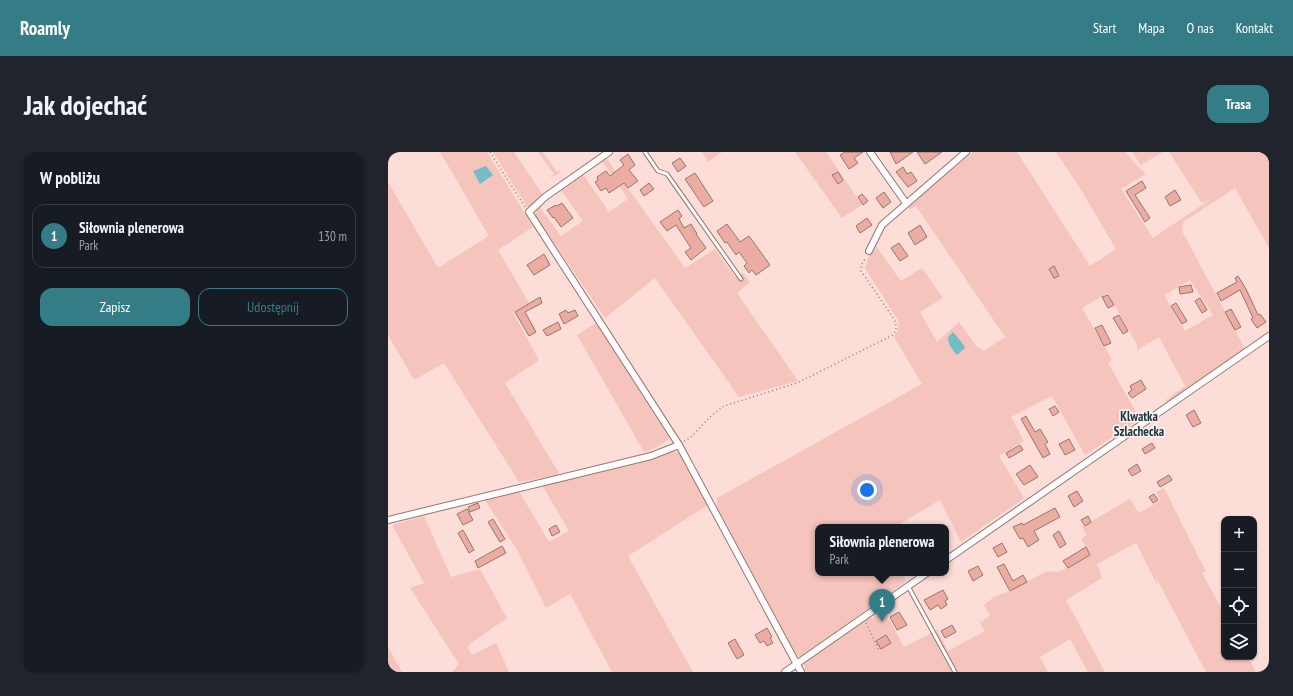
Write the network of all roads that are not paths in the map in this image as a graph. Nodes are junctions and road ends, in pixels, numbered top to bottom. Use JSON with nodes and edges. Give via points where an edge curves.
{"nodes":[{"id":1,"x":609,"y":152,"type":"edge"},
{"id":2,"x":645,"y":152,"type":"edge"},
{"id":3,"x":870,"y":152,"type":"edge"},
{"id":4,"x":966,"y":152,"type":"edge"},
{"id":5,"x":906,"y":203,"type":"junction"},
{"id":6,"x":869,"y":251,"type":"road end"},
{"id":7,"x":741,"y":279,"type":"dead end"},
{"id":8,"x":1269,"y":336,"type":"edge"},
{"id":9,"x":679,"y":444,"type":"junction"},
{"id":10,"x":388,"y":520,"type":"edge"},
{"id":11,"x":949,"y":558,"type":"edge"},
{"id":12,"x":923,"y":576,"type":"edge"},
{"id":13,"x":908,"y":586,"type":"junction"},
{"id":14,"x":796,"y":664,"type":"junction"},
{"id":15,"x":785,"y":672,"type":"edge"},
{"id":16,"x":800,"y":672,"type":"edge"},
{"id":17,"x":955,"y":672,"type":"edge"}],
"edges":[{"from":1,"to":9,"type":"street","via":[[545,197],[529,212]]},
{"from":2,"to":7,"type":"lane","via":[[658,171],[667,174]]},
{"from":3,"to":5,"type":"street"},
{"from":4,"to":5,"type":"street"},
{"from":5,"to":6,"type":"street","via":[[882,225]]},
{"from":8,"to":11,"type":"street"},
{"from":9,"to":10,"type":"street","via":[[651,456]]},
{"from":9,"to":14,"type":"street"},
{"from":12,"to":13,"type":"street"},
{"from":13,"to":14,"type":"street"},
{"from":13,"to":17,"type":"lane"},
{"from":14,"to":15,"type":"street"},
{"from":14,"to":16,"type":"street"}]}
